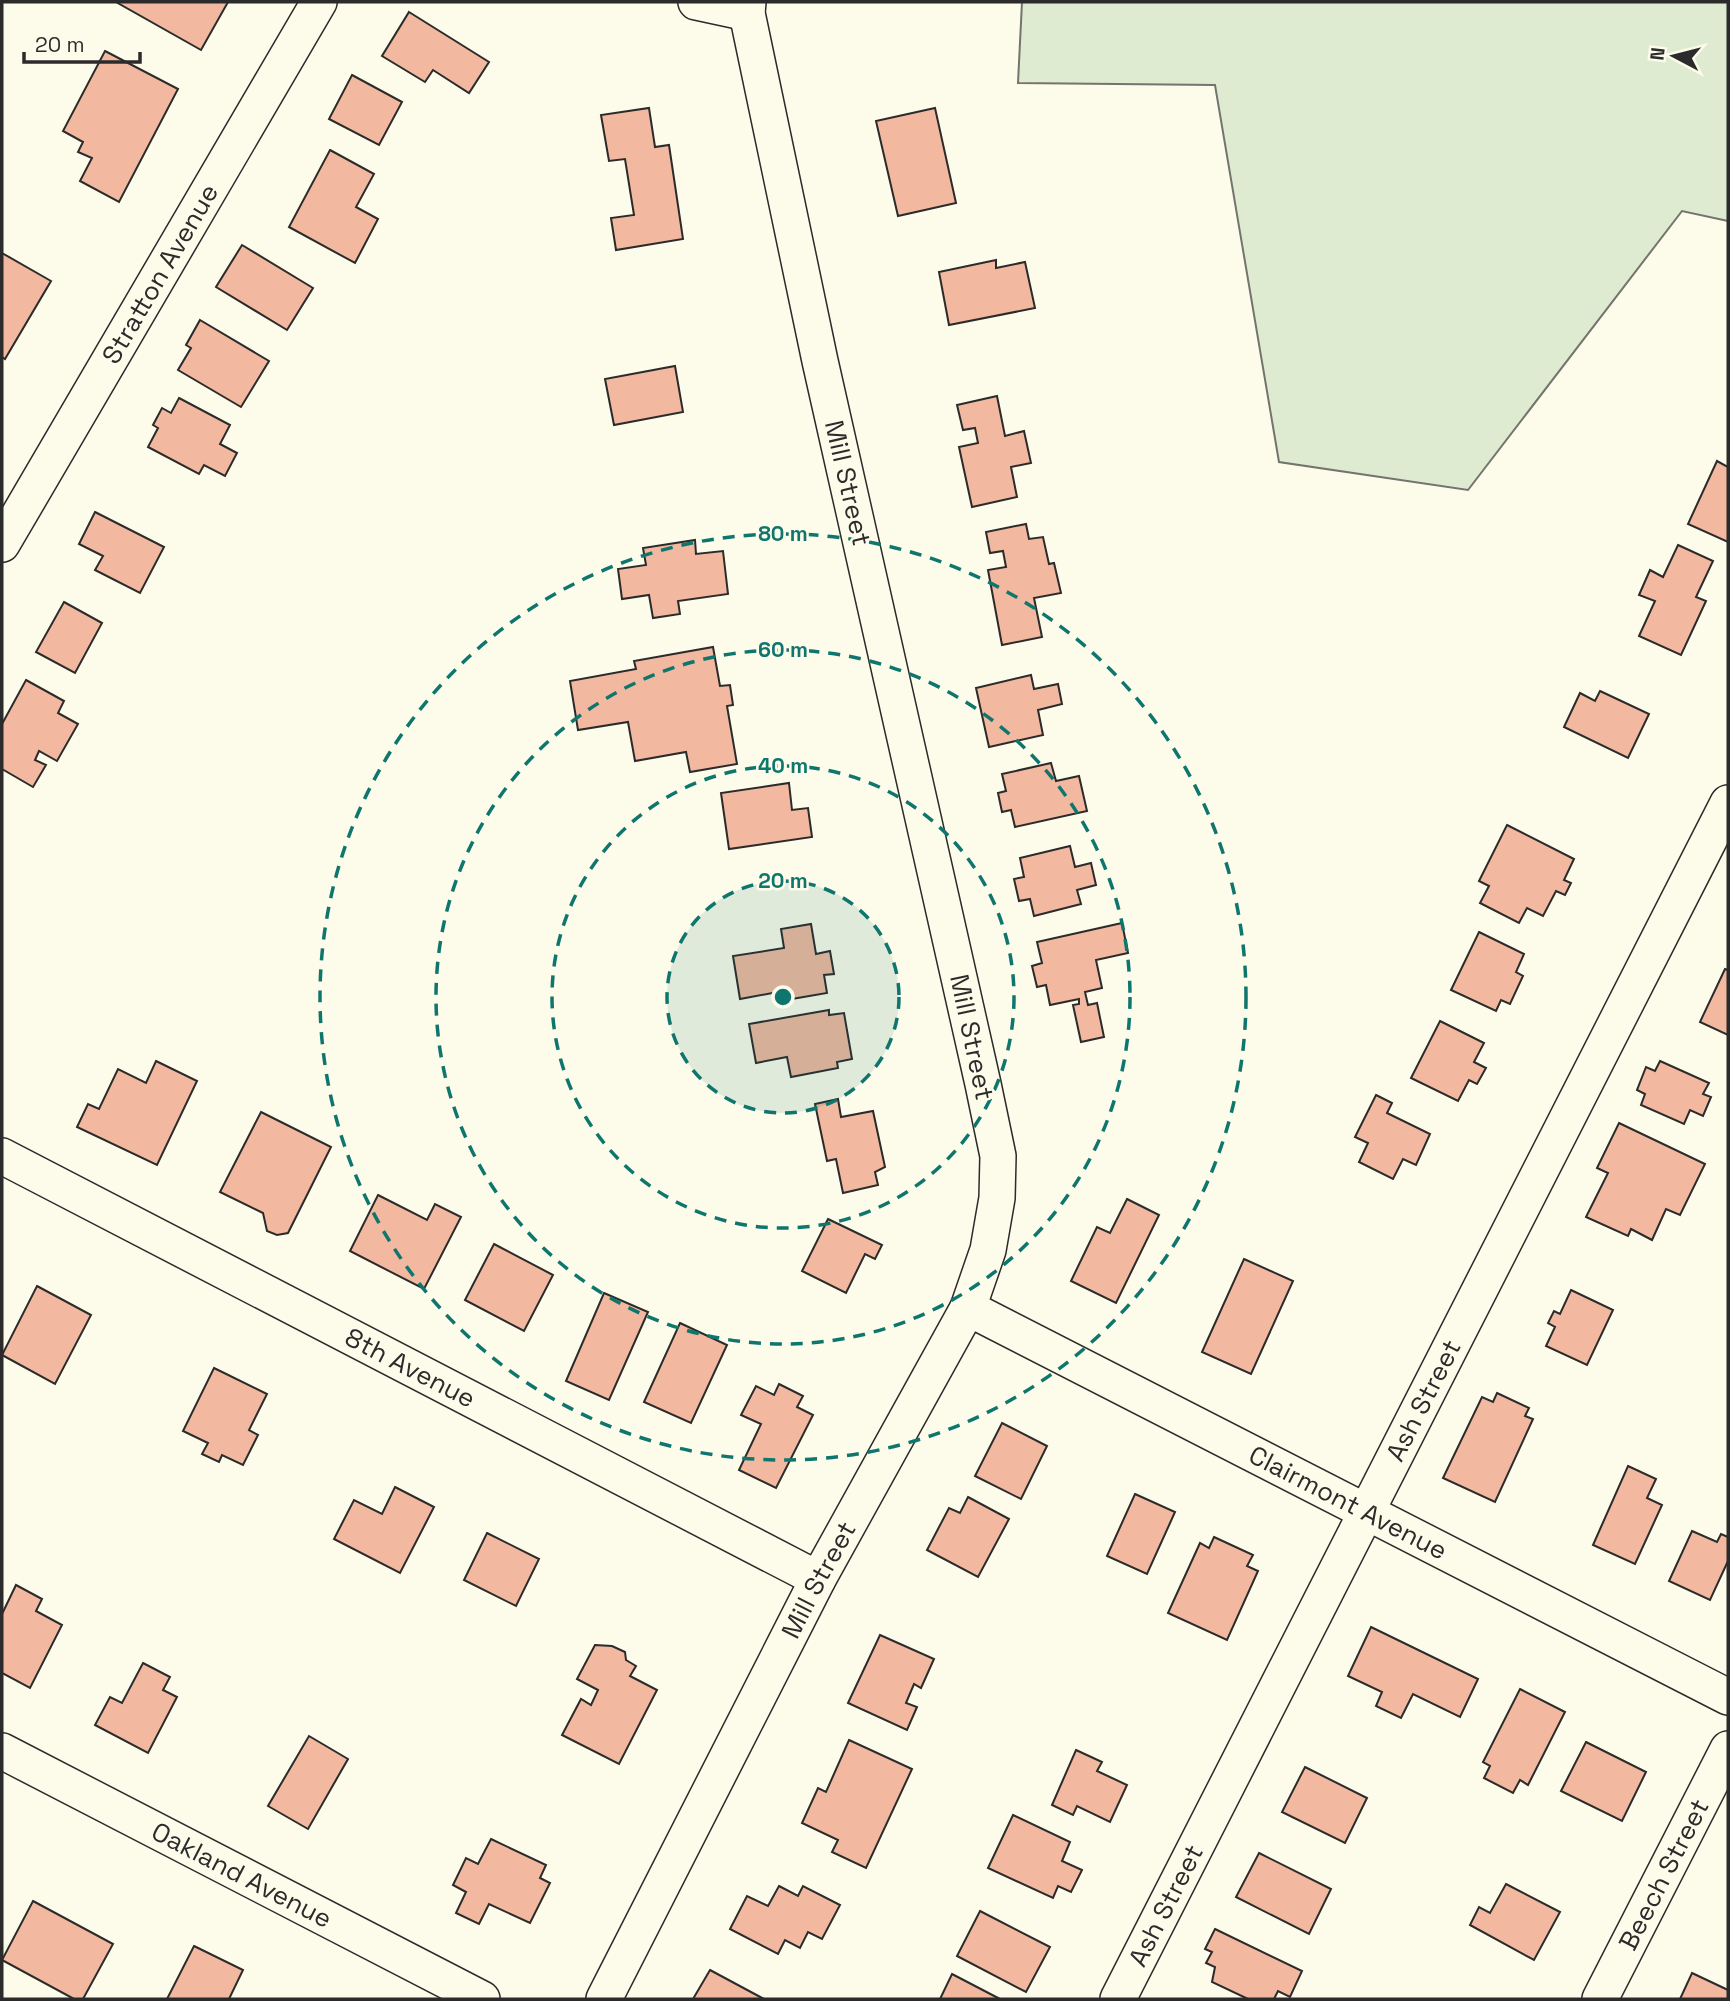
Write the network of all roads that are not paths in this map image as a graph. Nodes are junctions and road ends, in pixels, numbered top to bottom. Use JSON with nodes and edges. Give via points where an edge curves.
{"nodes":[{"id":1,"x":319,"y":2,"type":"edge"},
{"id":2,"x":696,"y":2,"type":"edge"},
{"id":3,"x":747,"y":7,"type":"edge"},
{"id":4,"x":2,"y":544,"type":"edge"},
{"id":5,"x":1728,"y":803,"type":"edge"},
{"id":6,"x":2,"y":1156,"type":"edge"},
{"id":7,"x":968,"y":1308,"type":"junction"},
{"id":8,"x":1367,"y":1512,"type":"junction"},
{"id":9,"x":818,"y":1580,"type":"junction"},
{"id":10,"x":1728,"y":1696,"type":"edge"},
{"id":11,"x":1728,"y":1749,"type":"edge"},
{"id":12,"x":2,"y":1751,"type":"edge"},
{"id":13,"x":482,"y":1999,"type":"edge"},
{"id":14,"x":604,"y":1999,"type":"edge"},
{"id":15,"x":1118,"y":1999,"type":"edge"},
{"id":16,"x":1600,"y":1999,"type":"edge"}],
"edges":[{"from":1,"to":4,"type":"street","name":"Stratton Avenue"},
{"from":2,"to":3,"type":"street"},
{"from":3,"to":7,"type":"street","name":"Mill Street","via":[[823,374],[998,1156],[988,1250]]},
{"from":5,"to":8,"type":"street","name":"Ash Street"},
{"from":6,"to":9,"type":"street","name":"8th Avenue"},
{"from":7,"to":8,"type":"street","name":"Clairmont Avenue"},
{"from":7,"to":9,"type":"street","name":"Mill Street"},
{"from":8,"to":10,"type":"street","name":"Clairmont Avenue"},
{"from":8,"to":15,"type":"street","name":"Ash Street"},
{"from":9,"to":14,"type":"street","name":"Mill Street"},
{"from":11,"to":16,"type":"street","name":"Beech Street"},
{"from":12,"to":13,"type":"street","name":"Oakland Avenue"}]}
